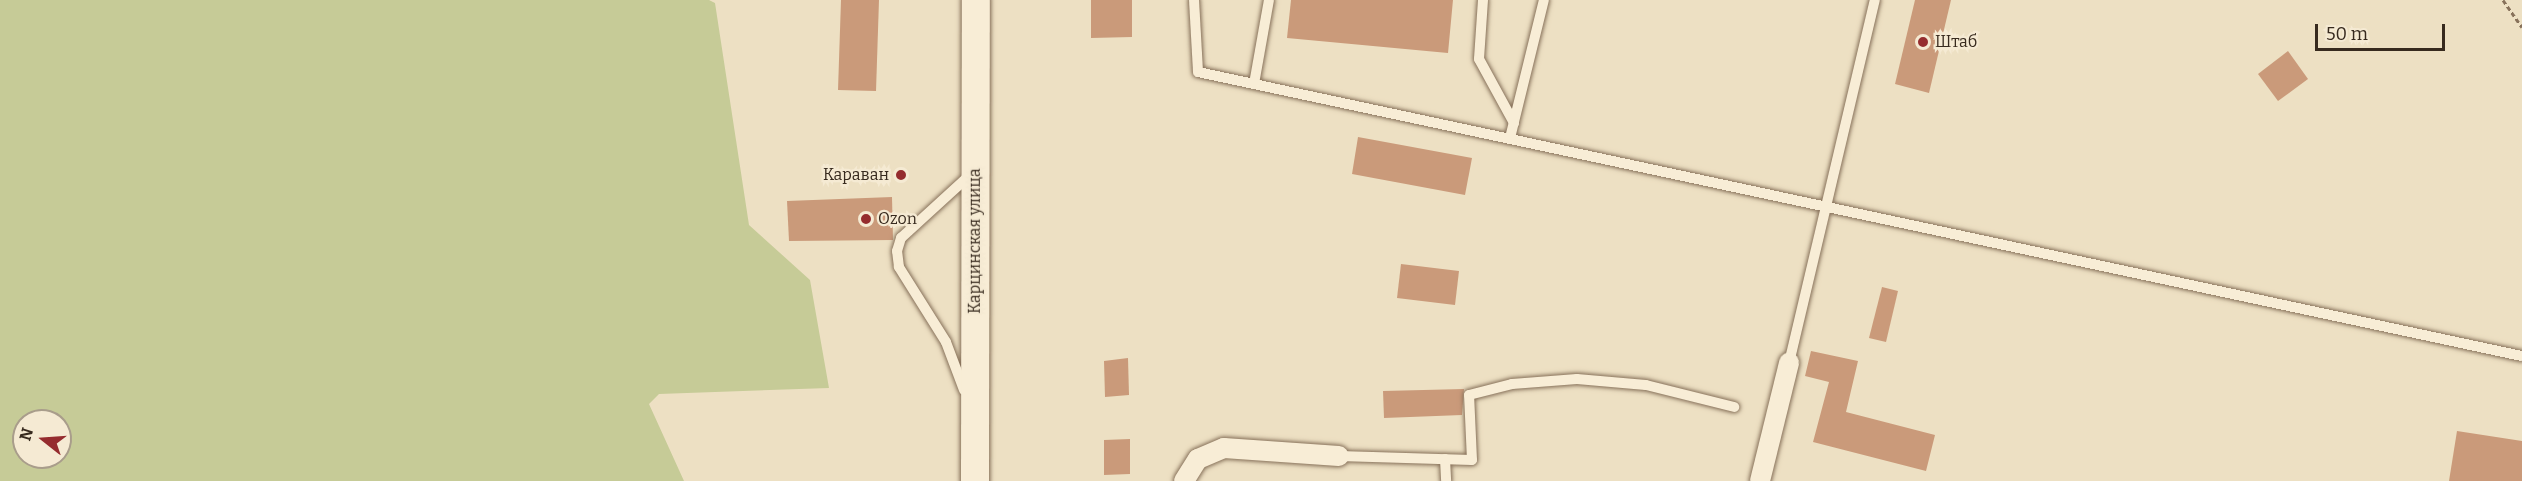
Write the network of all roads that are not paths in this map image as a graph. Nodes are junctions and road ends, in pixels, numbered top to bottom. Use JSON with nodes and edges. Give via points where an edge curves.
{"nodes":[{"id":1,"x":976,"y":0,"type":"edge"},
{"id":2,"x":1194,"y":0,"type":"edge"},
{"id":3,"x":1269,"y":0,"type":"edge"},
{"id":4,"x":1484,"y":0,"type":"edge"},
{"id":5,"x":1544,"y":0,"type":"edge"},
{"id":6,"x":1875,"y":0,"type":"edge"},
{"id":7,"x":1254,"y":84,"type":"junction"},
{"id":8,"x":1514,"y":123,"type":"junction"},
{"id":9,"x":1510,"y":138,"type":"junction"},
{"id":10,"x":975,"y":169,"type":"junction"},
{"id":11,"x":1828,"y":204,"type":"junction"},
{"id":12,"x":2522,"y":356,"type":"edge"},
{"id":13,"x":1789,"y":363,"type":"joint"},
{"id":14,"x":1734,"y":407,"type":"dead end"},
{"id":15,"x":1339,"y":456,"type":"joint"},
{"id":16,"x":1445,"y":459,"type":"junction"},
{"id":17,"x":973,"y":477,"type":"edge"},
{"id":18,"x":1184,"y":481,"type":"edge"},
{"id":19,"x":1446,"y":481,"type":"edge"},
{"id":20,"x":1760,"y":481,"type":"edge"}],
"edges":[{"from":1,"to":10,"type":"main road","name":"Карцинская улица"},
{"from":2,"to":7,"type":"lane","via":[[1198,72]]},
{"from":3,"to":7,"type":"lane"},
{"from":4,"to":8,"type":"lane","via":[[1479,59]]},
{"from":5,"to":8,"type":"lane"},
{"from":6,"to":11,"type":"lane"},
{"from":7,"to":9,"type":"lane"},
{"from":8,"to":9,"type":"lane"},
{"from":9,"to":11,"type":"lane"},
{"from":10,"to":17,"type":"main road","name":"Карцинская улица"},
{"from":10,"to":17,"type":"lane","via":[[901,238],[897,251],[899,267],[931,314],[963,382]]},
{"from":11,"to":12,"type":"lane","via":[[2333,319]]},
{"from":11,"to":13,"type":"lane"},
{"from":13,"to":20,"type":"street"},
{"from":14,"to":16,"type":"lane","via":[[1646,385],[1576,379],[1512,384],[1469,395],[1472,460]]},
{"from":15,"to":16,"type":"lane"},
{"from":15,"to":18,"type":"street","via":[[1224,448],[1198,459]]},
{"from":16,"to":19,"type":"lane"}]}
